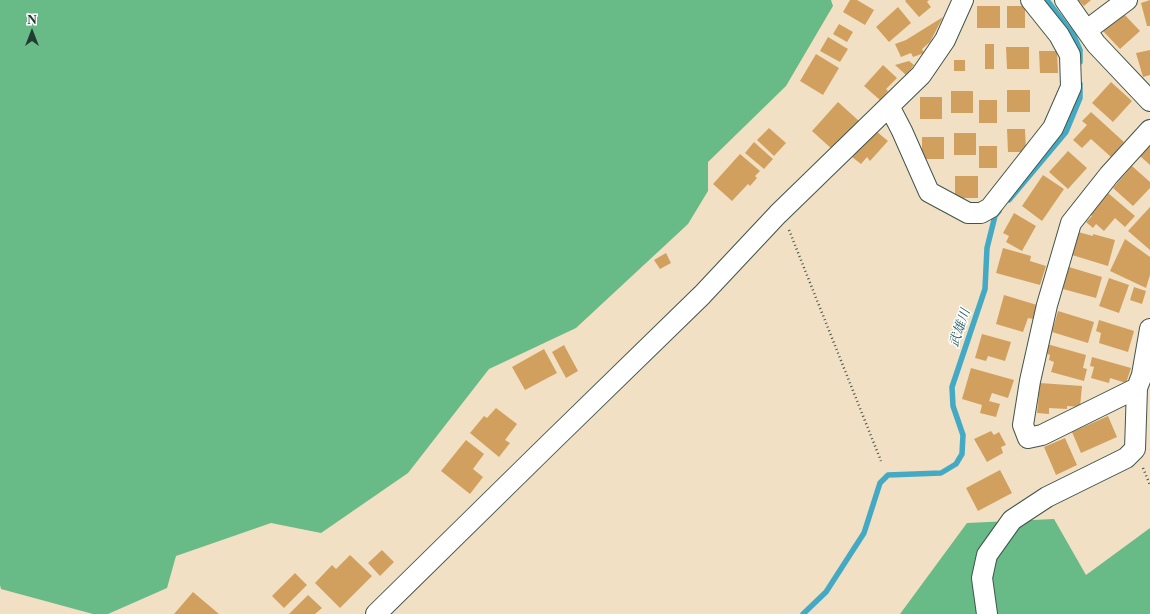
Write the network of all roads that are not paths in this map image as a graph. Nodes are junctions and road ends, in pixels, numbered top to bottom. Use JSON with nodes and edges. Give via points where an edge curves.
{"nodes":[{"id":1,"x":963,"y":0,"type":"edge"},
{"id":2,"x":1032,"y":0,"type":"edge"},
{"id":3,"x":1065,"y":0,"type":"edge"},
{"id":4,"x":1127,"y":0,"type":"edge"},
{"id":5,"x":1087,"y":30,"type":"junction"},
{"id":6,"x":1150,"y":101,"type":"edge"},
{"id":7,"x":889,"y":106,"type":"junction"},
{"id":8,"x":1150,"y":130,"type":"edge"},
{"id":9,"x":1150,"y":329,"type":"edge"},
{"id":10,"x":1137,"y":388,"type":"junction"},
{"id":11,"x":376,"y":614,"type":"edge"},
{"id":12,"x":987,"y":614,"type":"edge"}],
"edges":[{"from":1,"to":7,"type":"street","via":[[945,40],[921,75]]},
{"from":2,"to":7,"type":"street","via":[[1059,35],[1070,55],[1071,87],[1053,128],[990,208],[981,214],[968,214],[928,192]]},
{"from":3,"to":5,"type":"street"},
{"from":4,"to":5,"type":"street"},
{"from":5,"to":6,"type":"street","via":[[1096,44]]},
{"from":7,"to":11,"type":"street","via":[[778,214],[702,295]]},
{"from":8,"to":10,"type":"street","via":[[1109,174],[1071,223],[1047,305],[1030,381],[1023,425],[1028,438],[1042,435]]},
{"from":9,"to":10,"type":"street","via":[[1142,375]]},
{"from":10,"to":12,"type":"street","via":[[1135,449],[1126,458],[1047,497],[1012,520],[987,555],[982,578]]}]}
